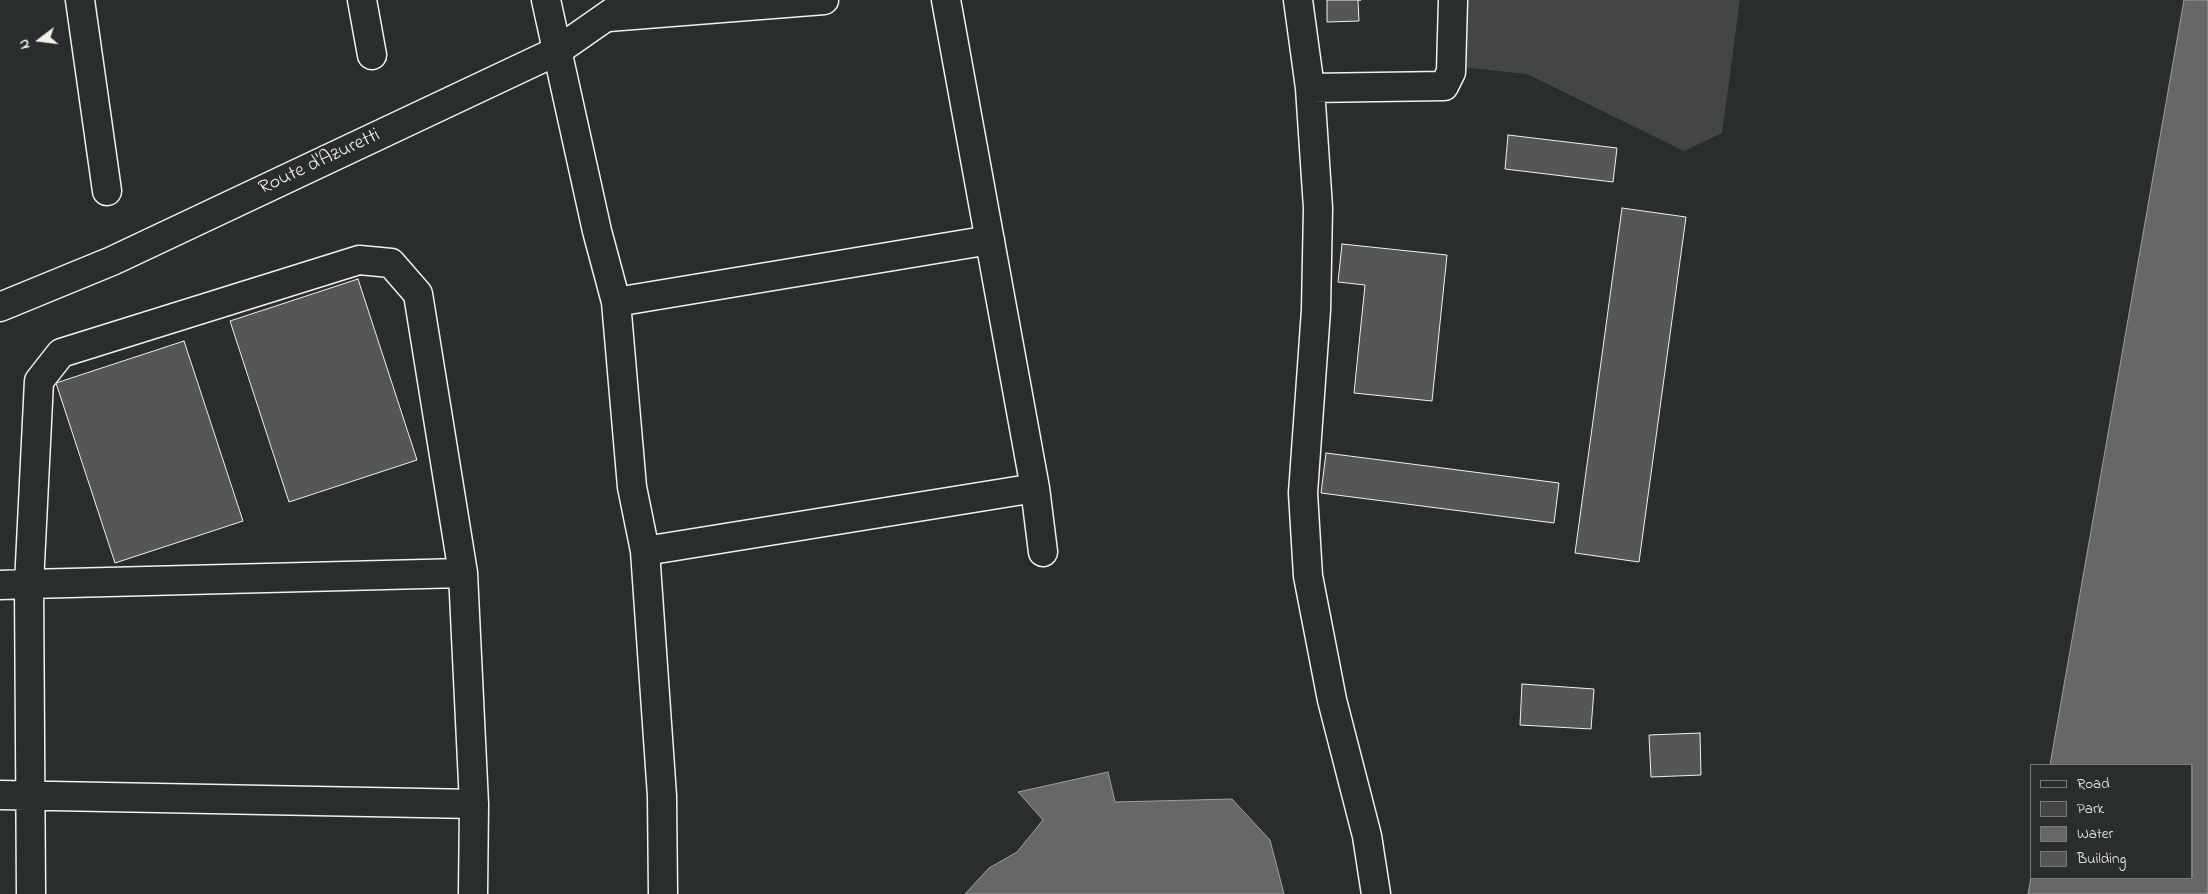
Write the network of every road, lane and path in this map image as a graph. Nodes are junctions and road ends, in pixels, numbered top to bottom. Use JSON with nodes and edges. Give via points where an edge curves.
{"nodes":[{"id":1,"x":80,"y":0,"type":"edge"},
{"id":2,"x":362,"y":0,"type":"edge"},
{"id":3,"x":546,"y":0,"type":"edge"},
{"id":4,"x":630,"y":0,"type":"edge"},
{"id":5,"x":824,"y":0,"type":"edge"},
{"id":6,"x":946,"y":0,"type":"edge"},
{"id":7,"x":1298,"y":0,"type":"edge"},
{"id":8,"x":1453,"y":0,"type":"edge"},
{"id":9,"x":608,"y":17,"type":"junction"},
{"id":10,"x":557,"y":51,"type":"junction"},
{"id":11,"x":372,"y":54,"type":"dead end"},
{"id":12,"x":1310,"y":88,"type":"junction"},
{"id":13,"x":107,"y":191,"type":"dead end"},
{"id":14,"x":990,"y":240,"type":"junction"},
{"id":15,"x":616,"y":302,"type":"junction"},
{"id":16,"x":0,"y":307,"type":"edge"},
{"id":17,"x":1035,"y":488,"type":"junction"},
{"id":18,"x":645,"y":550,"type":"junction"},
{"id":19,"x":1043,"y":552,"type":"dead end"},
{"id":20,"x":464,"y":573,"type":"junction"},
{"id":21,"x":29,"y":584,"type":"junction"},
{"id":22,"x":0,"y":585,"type":"edge"},
{"id":23,"x":0,"y":795,"type":"edge"},
{"id":24,"x":31,"y":797,"type":"junction"},
{"id":25,"x":474,"y":804,"type":"junction"},
{"id":26,"x":31,"y":894,"type":"edge"},
{"id":27,"x":474,"y":894,"type":"edge"},
{"id":28,"x":663,"y":894,"type":"edge"},
{"id":29,"x":1376,"y":894,"type":"edge"}],
"edges":[{"from":1,"to":13,"type":"street"},
{"from":2,"to":11,"type":"street"},
{"from":3,"to":10,"type":"street"},
{"from":4,"to":9,"type":"street","name":"Route d'Azuretti"},
{"from":5,"to":9,"type":"street"},
{"from":6,"to":14,"type":"street"},
{"from":7,"to":12,"type":"street"},
{"from":8,"to":12,"type":"street","via":[[1451,72],[1444,86]]},
{"from":9,"to":10,"type":"street","name":"Route d'Azuretti"},
{"from":10,"to":15,"type":"street"},
{"from":10,"to":16,"type":"street","name":"Route d'Azuretti","via":[[112,262]]},
{"from":12,"to":29,"type":"street","via":[[1318,208],[1316,310],[1303,493],[1308,576],[1332,700],[1367,836]]},
{"from":14,"to":15,"type":"street"},
{"from":14,"to":17,"type":"street"},
{"from":15,"to":18,"type":"street","via":[[632,486]]},
{"from":17,"to":18,"type":"street"},
{"from":17,"to":19,"type":"street"},
{"from":18,"to":28,"type":"street","via":[[662,796]]},
{"from":20,"to":21,"type":"street"},
{"from":20,"to":21,"type":"street","via":[[418,294],[391,263],[359,260],[61,353],[39,381]]},
{"from":20,"to":25,"type":"street"},
{"from":21,"to":22,"type":"street"},
{"from":21,"to":24,"type":"street"},
{"from":23,"to":24,"type":"street"},
{"from":24,"to":25,"type":"street"},
{"from":24,"to":26,"type":"street"},
{"from":25,"to":27,"type":"street"}]}
